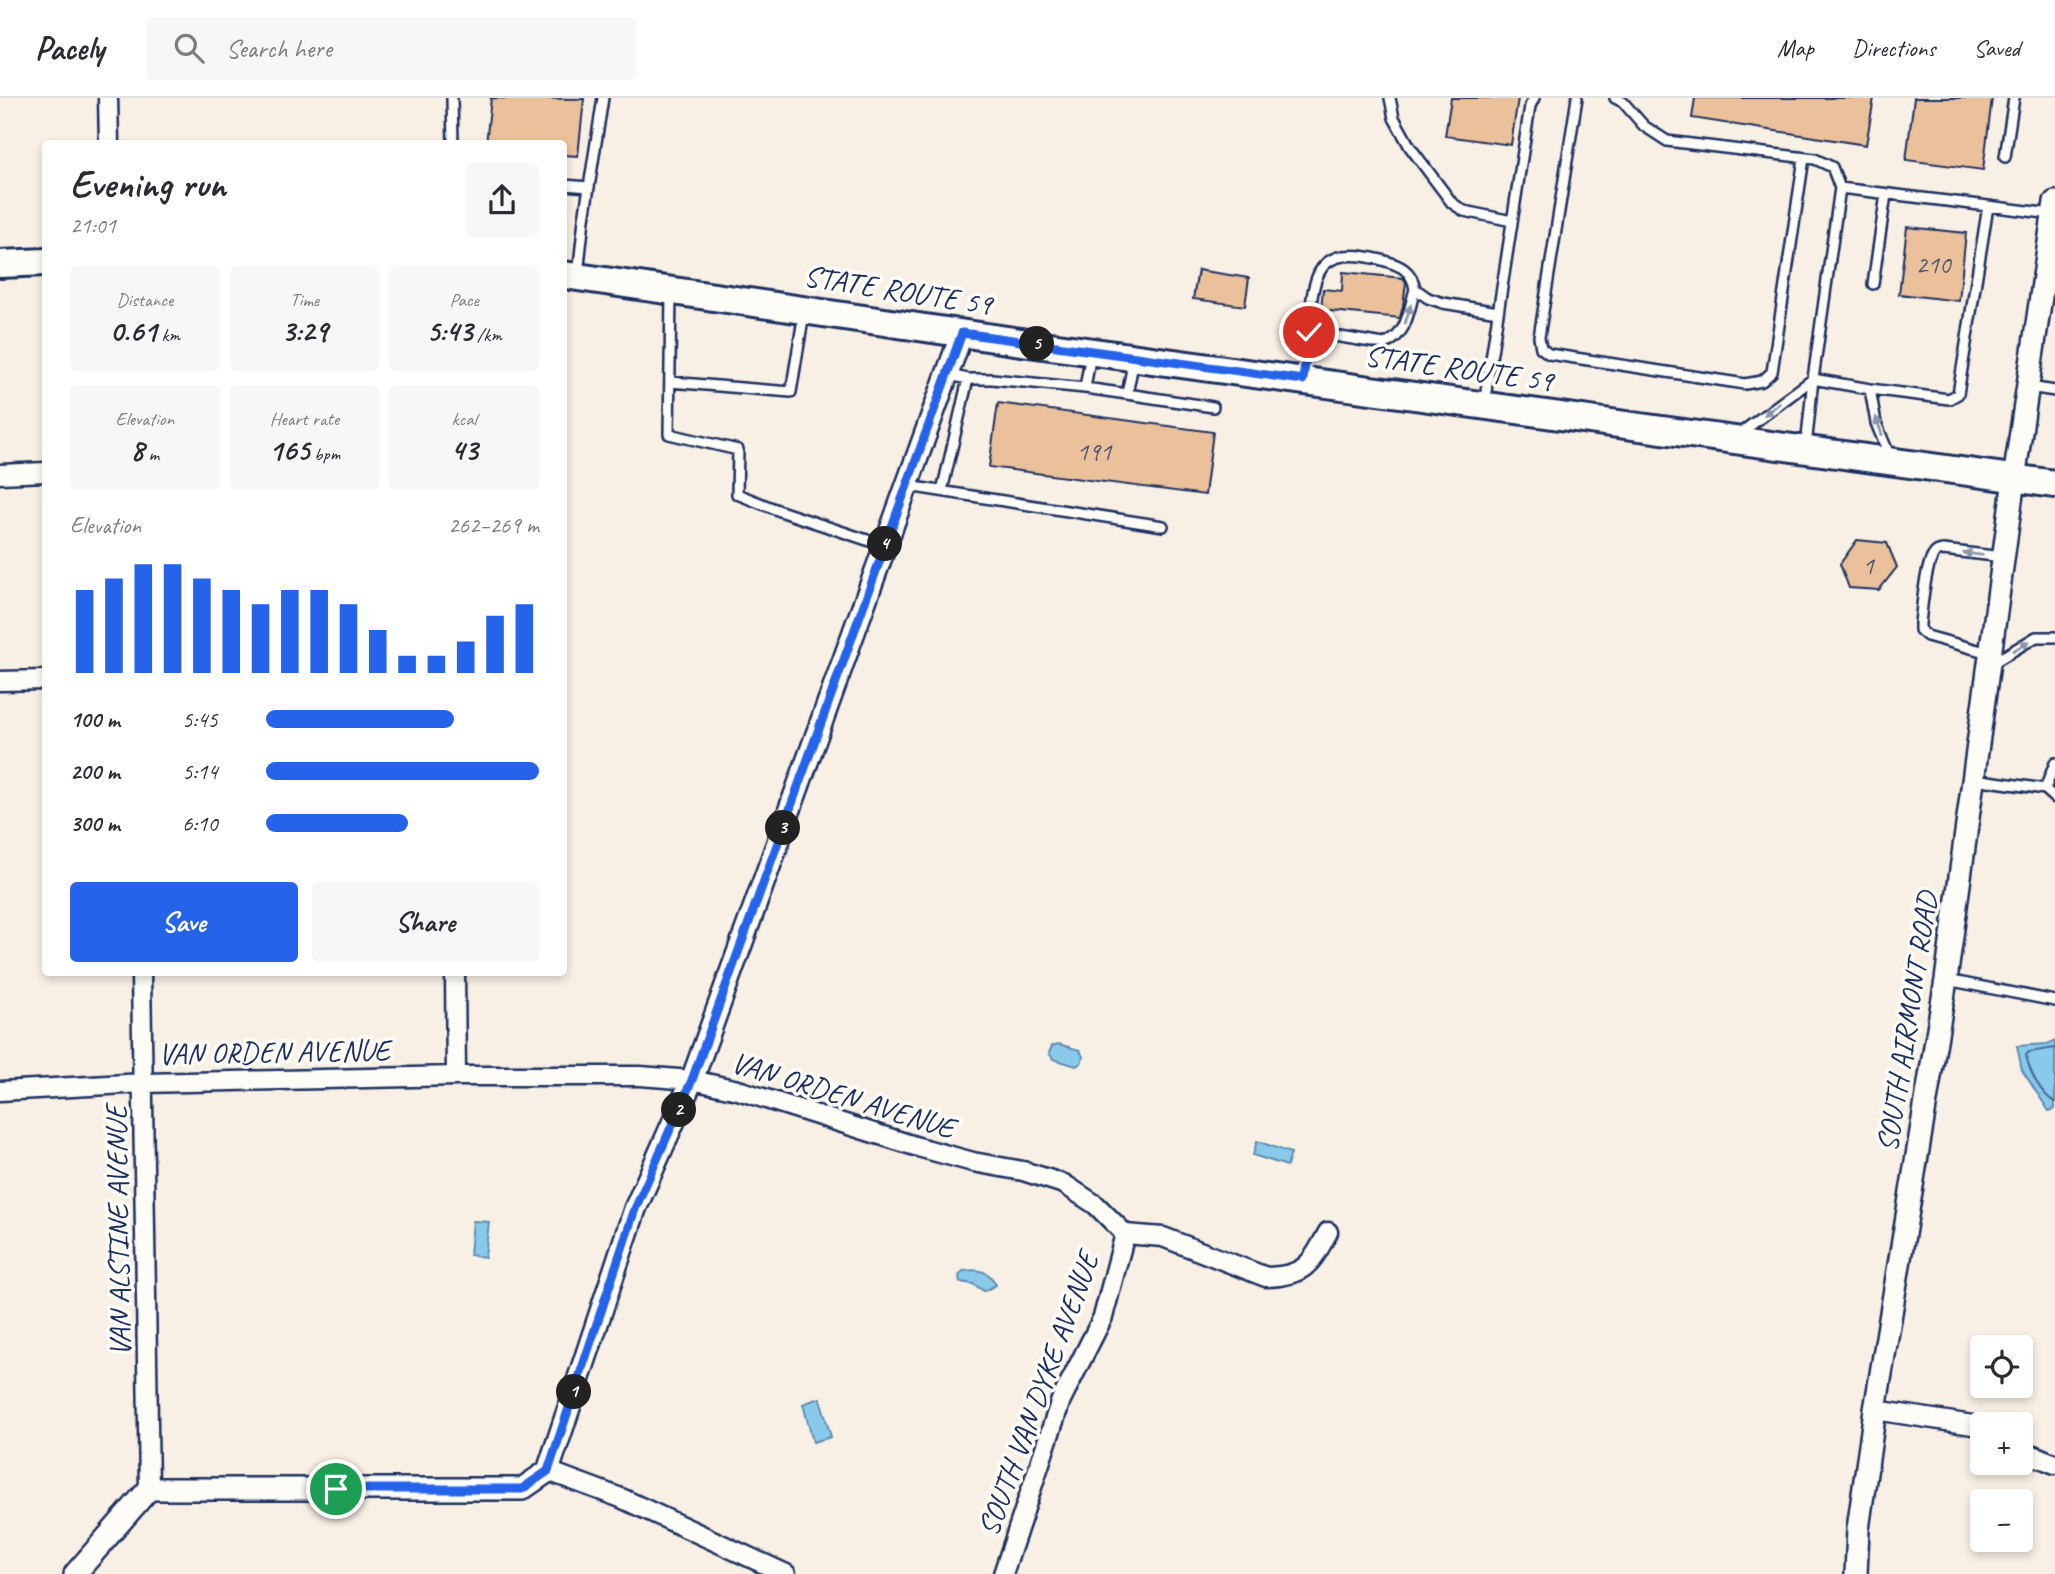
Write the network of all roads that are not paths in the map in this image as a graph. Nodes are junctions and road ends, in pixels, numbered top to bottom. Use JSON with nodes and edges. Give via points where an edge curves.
{"nodes":[{"id":1,"x":108,"y":98,"type":"edge"},
{"id":2,"x":452,"y":98,"type":"edge"},
{"id":3,"x":603,"y":98,"type":"edge"},
{"id":4,"x":1390,"y":98,"type":"edge"},
{"id":5,"x":1534,"y":98,"type":"edge"},
{"id":6,"x":1577,"y":98,"type":"edge"},
{"id":7,"x":1615,"y":98,"type":"edge"},
{"id":8,"x":2014,"y":98,"type":"edge"},
{"id":9,"x":109,"y":140,"type":"edge"},
{"id":10,"x":453,"y":140,"type":"edge"},
{"id":11,"x":2005,"y":157,"type":"dead end"},
{"id":12,"x":1804,"y":158,"type":"junction"},
{"id":13,"x":567,"y":185,"type":"edge"},
{"id":14,"x":589,"y":187,"type":"junction"},
{"id":15,"x":1840,"y":188,"type":"junction"},
{"id":16,"x":1885,"y":194,"type":"junction"},
{"id":17,"x":1988,"y":206,"type":"junction"},
{"id":18,"x":2054,"y":208,"type":"edge"},
{"id":19,"x":1512,"y":220,"type":"junction"},
{"id":20,"x":42,"y":262,"type":"edge"},
{"id":21,"x":0,"y":264,"type":"edge"},
{"id":22,"x":2050,"y":270,"type":"edge"},
{"id":23,"x":571,"y":276,"type":"edge"},
{"id":24,"x":1873,"y":284,"type":"dead end"},
{"id":25,"x":671,"y":289,"type":"junction"},
{"id":26,"x":1415,"y":289,"type":"junction"},
{"id":27,"x":804,"y":309,"type":"junction"},
{"id":28,"x":1498,"y":312,"type":"junction"},
{"id":29,"x":1309,"y":332,"type":"junction"},
{"id":30,"x":962,"y":333,"type":"junction"},
{"id":31,"x":1091,"y":351,"type":"junction"},
{"id":32,"x":1135,"y":357,"type":"junction"},
{"id":33,"x":947,"y":374,"type":"junction"},
{"id":34,"x":968,"y":379,"type":"junction"},
{"id":35,"x":1813,"y":379,"type":"junction"},
{"id":36,"x":1303,"y":380,"type":"junction"},
{"id":37,"x":670,"y":382,"type":"junction"},
{"id":38,"x":2027,"y":387,"type":"junction"},
{"id":39,"x":1084,"y":388,"type":"junction"},
{"id":40,"x":1870,"y":389,"type":"junction"},
{"id":41,"x":2055,"y":391,"type":"edge"},
{"id":42,"x":1127,"y":394,"type":"junction"},
{"id":43,"x":1483,"y":405,"type":"junction"},
{"id":44,"x":1213,"y":407,"type":"dead end"},
{"id":45,"x":1732,"y":440,"type":"junction"},
{"id":46,"x":1806,"y":450,"type":"junction"},
{"id":47,"x":1892,"y":462,"type":"junction"},
{"id":48,"x":42,"y":472,"type":"edge"},
{"id":49,"x":0,"y":474,"type":"edge"},
{"id":50,"x":2014,"y":479,"type":"junction"},
{"id":51,"x":2055,"y":484,"type":"edge"},
{"id":52,"x":906,"y":485,"type":"junction"},
{"id":53,"x":942,"y":491,"type":"junction"},
{"id":54,"x":1163,"y":526,"type":"dead end"},
{"id":55,"x":885,"y":546,"type":"junction"},
{"id":56,"x":2003,"y":558,"type":"junction"},
{"id":57,"x":2055,"y":637,"type":"edge"},
{"id":58,"x":1990,"y":659,"type":"junction"},
{"id":59,"x":42,"y":680,"type":"edge"},
{"id":60,"x":0,"y":681,"type":"edge"},
{"id":61,"x":2055,"y":763,"type":"edge"},
{"id":62,"x":1974,"y":779,"type":"junction"},
{"id":63,"x":2045,"y":789,"type":"junction"},
{"id":64,"x":2055,"y":798,"type":"edge"},
{"id":65,"x":141,"y":976,"type":"edge"},
{"id":66,"x":455,"y":976,"type":"edge"},
{"id":67,"x":1946,"y":980,"type":"junction"},
{"id":68,"x":2055,"y":1000,"type":"edge"},
{"id":69,"x":456,"y":1076,"type":"junction"},
{"id":70,"x":692,"y":1080,"type":"junction"},
{"id":71,"x":144,"y":1083,"type":"junction"},
{"id":72,"x":0,"y":1091,"type":"edge"},
{"id":73,"x":1328,"y":1233,"type":"dead end"},
{"id":74,"x":1125,"y":1234,"type":"junction"},
{"id":75,"x":1875,"y":1410,"type":"junction"},
{"id":76,"x":1970,"y":1425,"type":"edge"},
{"id":77,"x":2033,"y":1455,"type":"edge"},
{"id":78,"x":2055,"y":1464,"type":"edge"},
{"id":79,"x":548,"y":1471,"type":"junction"},
{"id":80,"x":149,"y":1489,"type":"junction"},
{"id":81,"x":75,"y":1574,"type":"edge"},
{"id":82,"x":786,"y":1574,"type":"edge"},
{"id":83,"x":1003,"y":1574,"type":"edge"},
{"id":84,"x":1856,"y":1574,"type":"edge"}],
"edges":[{"from":1,"to":9,"type":"street"},
{"from":2,"to":10,"type":"lane"},
{"from":3,"to":14,"type":"lane"},
{"from":4,"to":19,"type":"lane","via":[[1394,118],[1410,147],[1452,203],[1464,211]]},
{"from":5,"to":19,"type":"lane"},
{"from":6,"to":12,"type":"lane","via":[[1539,337],[1541,348],[1549,354],[1745,384],[1762,381],[1772,372]]},
{"from":7,"to":12,"type":"lane","via":[[1667,141]]},
{"from":8,"to":11,"type":"lane"},
{"from":12,"to":15,"type":"lane","via":[[1832,167]]},
{"from":13,"to":14,"type":"lane"},
{"from":14,"to":23,"type":"lane"},
{"from":15,"to":16,"type":"lane"},
{"from":15,"to":35,"type":"lane"},
{"from":16,"to":17,"type":"lane"},
{"from":16,"to":24,"type":"lane"},
{"from":17,"to":18,"type":"lane"},
{"from":17,"to":40,"type":"lane","via":[[1958,394],[1949,399]]},
{"from":18,"to":22,"type":"street","name":"SOUTH AIRMONT ROAD"},
{"from":19,"to":28,"type":"lane"},
{"from":20,"to":21,"type":"main road"},
{"from":22,"to":38,"type":"street","name":"SOUTH AIRMONT ROAD"},
{"from":23,"to":25,"type":"main road","name":"STATE ROUTE 59"},
{"from":25,"to":27,"type":"main road","name":"STATE ROUTE 59"},
{"from":25,"to":37,"type":"lane"},
{"from":26,"to":28,"type":"lane","via":[[1443,303]]},
{"from":29,"to":26,"type":"lane","one_way":true,"via":[[1384,344],[1394,341],[1402,331]]},
{"from":26,"to":29,"type":"lane","via":[[1413,279],[1397,264],[1342,254],[1324,264],[1315,279]]},
{"from":27,"to":30,"type":"main road","name":"STATE ROUTE 59"},
{"from":27,"to":37,"type":"lane","via":[[791,392]]},
{"from":28,"to":43,"type":"lane"},
{"from":29,"to":36,"type":"lane"},
{"from":30,"to":31,"type":"main road","name":"STATE ROUTE 59"},
{"from":30,"to":33,"type":"street"},
{"from":31,"to":32,"type":"main road","name":"STATE ROUTE 59"},
{"from":31,"to":39,"type":"lane"},
{"from":32,"to":36,"type":"main road","name":"STATE ROUTE 59"},
{"from":32,"to":42,"type":"lane"},
{"from":33,"to":34,"type":"lane"},
{"from":33,"to":52,"type":"street"},
{"from":34,"to":39,"type":"lane"},
{"from":34,"to":53,"type":"lane"},
{"from":35,"to":40,"type":"lane"},
{"from":35,"to":45,"type":"lane","one_way":true},
{"from":35,"to":46,"type":"lane"},
{"from":36,"to":43,"type":"main road","name":"STATE ROUTE 59"},
{"from":37,"to":55,"type":"lane","via":[[669,433],[738,450],[737,494]]},
{"from":38,"to":41,"type":"lane"},
{"from":38,"to":50,"type":"street","name":"SOUTH AIRMONT ROAD"},
{"from":39,"to":42,"type":"lane"},
{"from":47,"to":40,"type":"lane","one_way":true},
{"from":42,"to":44,"type":"lane"},
{"from":43,"to":45,"type":"main road","name":"STATE ROUTE 59"},
{"from":45,"to":46,"type":"main road","name":"STATE ROUTE 59"},
{"from":46,"to":47,"type":"main road","name":"STATE ROUTE 59"},
{"from":47,"to":50,"type":"main road","name":"STATE ROUTE 59"},
{"from":48,"to":49,"type":"street"},
{"from":50,"to":51,"type":"main road","name":"STATE ROUTE 59"},
{"from":50,"to":56,"type":"street","name":"SOUTH AIRMONT ROAD"},
{"from":52,"to":53,"type":"lane"},
{"from":52,"to":55,"type":"street"},
{"from":53,"to":54,"type":"lane"},
{"from":55,"to":70,"type":"street"},
{"from":56,"to":58,"type":"street","name":"SOUTH AIRMONT ROAD"},
{"from":56,"to":58,"type":"lane","one_way":true,"via":[[1942,550],[1932,557],[1920,623],[1927,636]]},
{"from":58,"to":57,"type":"lane","one_way":true,"via":[[2036,637]]},
{"from":58,"to":62,"type":"street","name":"SOUTH AIRMONT ROAD"},
{"from":59,"to":60,"type":"street"},
{"from":61,"to":63,"type":"lane"},
{"from":62,"to":63,"type":"lane"},
{"from":62,"to":67,"type":"street","name":"SOUTH AIRMONT ROAD"},
{"from":63,"to":64,"type":"lane"},
{"from":65,"to":71,"type":"street","name":"VAN ALSTINE AVENUE"},
{"from":66,"to":69,"type":"street"},
{"from":67,"to":68,"type":"lane"},
{"from":67,"to":75,"type":"street","name":"SOUTH AIRMONT ROAD"},
{"from":69,"to":70,"type":"street","name":"VAN ORDEN AVENUE"},
{"from":69,"to":71,"type":"street","name":"VAN ORDEN AVENUE"},
{"from":70,"to":74,"type":"street","name":"VAN ORDEN AVENUE","via":[[918,1147],[1064,1184],[1096,1205]]},
{"from":70,"to":79,"type":"street","via":[[635,1209]]},
{"from":71,"to":72,"type":"street","name":"VAN ORDEN AVENUE"},
{"from":71,"to":80,"type":"street","name":"VAN ALSTINE AVENUE"},
{"from":73,"to":74,"type":"street","via":[[1304,1269],[1280,1276],[1266,1276],[1163,1237]]},
{"from":74,"to":83,"type":"street","name":"SOUTH VAN DYKE AVENUE","via":[[1103,1317],[1061,1400]]},
{"from":75,"to":76,"type":"street"},
{"from":75,"to":84,"type":"street","name":"SOUTH AIRMONT ROAD"},
{"from":77,"to":78,"type":"street"},
{"from":79,"to":80,"type":"street","via":[[522,1489]]},
{"from":79,"to":82,"type":"street","via":[[621,1498]]},
{"from":80,"to":81,"type":"street"}]}
